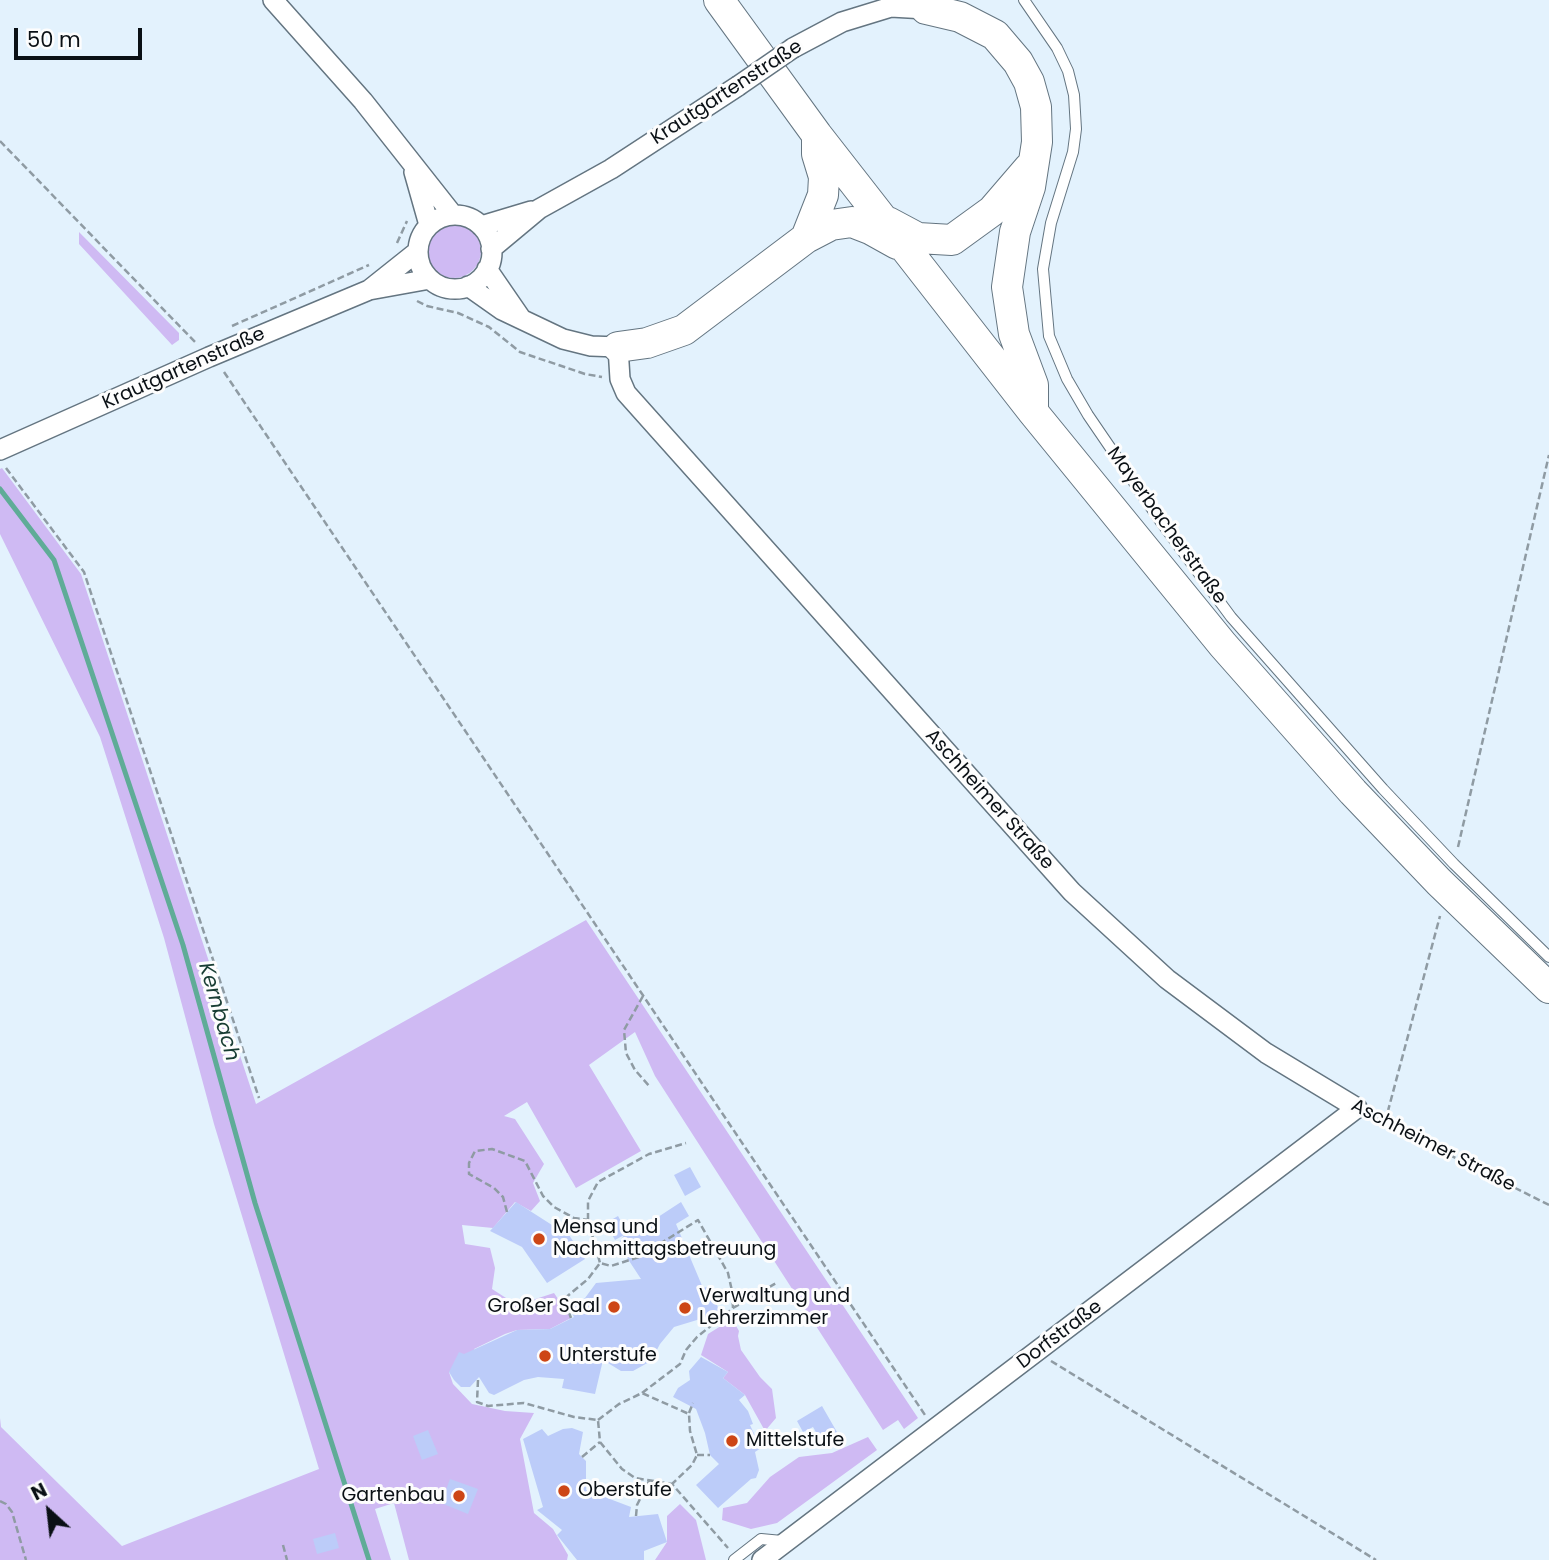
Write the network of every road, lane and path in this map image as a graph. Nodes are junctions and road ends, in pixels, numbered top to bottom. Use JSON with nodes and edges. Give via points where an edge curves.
{"nodes":[{"id":1,"x":273,"y":0,"type":"edge"},
{"id":2,"x":719,"y":0,"type":"edge"},
{"id":3,"x":1024,"y":0,"type":"edge"},
{"id":4,"x":926,"y":5,"type":"edge"},
{"id":5,"x":817,"y":135,"type":"junction"},
{"id":6,"x":0,"y":141,"type":"edge"},
{"id":7,"x":1033,"y":162,"type":"junction"},
{"id":8,"x":411,"y":164,"type":"junction"},
{"id":9,"x":539,"y":209,"type":"junction"},
{"id":10,"x":453,"y":215,"type":"junction"},
{"id":11,"x":881,"y":218,"type":"junction"},
{"id":12,"x":429,"y":225,"type":"junction"},
{"id":13,"x":481,"y":226,"type":"junction"},
{"id":14,"x":806,"y":238,"type":"junction"},
{"id":15,"x":491,"y":249,"type":"junction"},
{"id":16,"x":906,"y":250,"type":"junction"},
{"id":17,"x":418,"y":251,"type":"junction"},
{"id":18,"x":487,"y":269,"type":"junction"},
{"id":19,"x":430,"y":279,"type":"junction"},
{"id":20,"x":468,"y":286,"type":"junction"},
{"id":21,"x":369,"y":290,"type":"junction"},
{"id":22,"x":520,"y":317,"type":"junction"},
{"id":23,"x":194,"y":342,"type":"dead end"},
{"id":24,"x":618,"y":347,"type":"junction"},
{"id":25,"x":209,"y":357,"type":"junction"},
{"id":26,"x":1033,"y":412,"type":"junction"},
{"id":27,"x":0,"y":450,"type":"edge"},
{"id":28,"x":1549,"y":455,"type":"edge"},
{"id":29,"x":0,"y":460,"type":"edge"},
{"id":30,"x":1454,"y":864,"type":"junction"},
{"id":31,"x":1440,"y":916,"type":"dead end"},
{"id":32,"x":1549,"y":957,"type":"edge"},
{"id":33,"x":1549,"y":988,"type":"edge"},
{"id":34,"x":643,"y":996,"type":"junction"},
{"id":35,"x":650,"y":1087,"type":"dead end"},
{"id":36,"x":259,"y":1098,"type":"dead end"},
{"id":37,"x":1357,"y":1108,"type":"junction"},
{"id":38,"x":1385,"y":1122,"type":"junction"},
{"id":39,"x":686,"y":1143,"type":"dead end"},
{"id":40,"x":1549,"y":1205,"type":"edge"},
{"id":41,"x":507,"y":1212,"type":"dead end"},
{"id":42,"x":588,"y":1220,"type":"junction"},
{"id":43,"x":600,"y":1263,"type":"junction"},
{"id":44,"x":778,"y":1282,"type":"dead end"},
{"id":45,"x":733,"y":1308,"type":"junction"},
{"id":46,"x":571,"y":1318,"type":"dead end"},
{"id":47,"x":1036,"y":1352,"type":"junction"},
{"id":48,"x":478,"y":1380,"type":"dead end"},
{"id":49,"x":642,"y":1393,"type":"junction"},
{"id":50,"x":693,"y":1403,"type":"dead end"},
{"id":51,"x":689,"y":1413,"type":"junction"},
{"id":52,"x":598,"y":1420,"type":"junction"},
{"id":53,"x":934,"y":1430,"type":"junction"},
{"id":54,"x":600,"y":1442,"type":"junction"},
{"id":55,"x":697,"y":1455,"type":"junction"},
{"id":56,"x":710,"y":1455,"type":"dead end"},
{"id":57,"x":582,"y":1457,"type":"dead end"},
{"id":58,"x":649,"y":1481,"type":"junction"},
{"id":59,"x":672,"y":1484,"type":"junction"},
{"id":60,"x":0,"y":1501,"type":"edge"},
{"id":61,"x":636,"y":1516,"type":"dead end"},
{"id":62,"x":786,"y":1542,"type":"junction"},
{"id":63,"x":283,"y":1545,"type":"dead end"},
{"id":64,"x":735,"y":1559,"type":"edge"},
{"id":65,"x":26,"y":1560,"type":"edge"},
{"id":66,"x":287,"y":1560,"type":"edge"},
{"id":67,"x":762,"y":1560,"type":"edge"},
{"id":68,"x":1376,"y":1560,"type":"edge"}],
"edges":[{"from":1,"to":8,"type":"street","via":[[363,101]]},
{"from":2,"to":5,"type":"main road"},
{"from":3,"to":30,"type":"lane","name":"Mayerbacherstraße","via":[[1057,48],[1074,95],[1073,152],[1042,269],[1049,336],[1067,379],[1087,415],[1231,617]]},
{"from":4,"to":7,"type":"main road","via":[[995,35],[1018,62],[1035,107]]},
{"from":4,"to":9,"type":"street","name":"Krautgartenstraße","bridge":true,"via":[[891,6],[842,22],[793,48],[611,169]]},
{"from":5,"to":11,"type":"main road"},
{"from":5,"to":14,"type":"main road","via":[[823,195]]},
{"from":6,"to":23,"type":"path"},
{"from":7,"to":11,"type":"main road","via":[[992,211],[952,240],[918,238]]},
{"from":7,"to":26,"type":"main road","via":[[1007,287],[1014,334],[1033,385]]},
{"from":8,"to":10,"type":"street"},
{"from":8,"to":12,"type":"street"},
{"from":9,"to":13,"type":"street","name":"Krautgartenstraße"},
{"from":9,"to":15,"type":"street","name":"Krautgartenstraße"},
{"from":10,"to":12,"type":"street"},
{"from":10,"to":13,"type":"street"},
{"from":11,"to":16,"type":"main road"},
{"from":12,"to":17,"type":"street"},
{"from":13,"to":15,"type":"street"},
{"from":14,"to":16,"type":"main road","via":[[831,225],[852,222]]},
{"from":14,"to":24,"type":"main road","via":[[684,330]]},
{"from":15,"to":18,"type":"street"},
{"from":16,"to":26,"type":"main road"},
{"from":17,"to":19,"type":"street"},
{"from":17,"to":21,"type":"street","name":"Krautgartenstraße"},
{"from":18,"to":20,"type":"street"},
{"from":18,"to":22,"type":"street"},
{"from":19,"to":20,"type":"street","via":[[448,288]]},
{"from":19,"to":21,"type":"street","name":"Krautgartenstraße"},
{"from":20,"to":22,"type":"street"},
{"from":21,"to":25,"type":"street","name":"Krautgartenstraße"},
{"from":22,"to":24,"type":"street","via":[[563,339]]},
{"from":24,"to":37,"type":"street","name":"Aschheimer Straße","via":[[620,379],[626,393],[1072,892],[1167,979],[1266,1053]]},
{"from":25,"to":27,"type":"street","name":"Krautgartenstraße"},
{"from":25,"to":34,"type":"path"},
{"from":26,"to":33,"type":"main road","via":[[1313,748]]},
{"from":28,"to":30,"type":"path"},
{"from":29,"to":36,"type":"path","via":[[84,572]]},
{"from":30,"to":32,"type":"lane","name":"Mayerbacherstraße"},
{"from":31,"to":38,"type":"path"},
{"from":34,"to":35,"type":"path","via":[[624,1030],[626,1053]]},
{"from":34,"to":53,"type":"path"},
{"from":37,"to":38,"type":"path","name":"Aschheimer Straße"},
{"from":37,"to":47,"type":"street","name":"Dorfstraße"},
{"from":38,"to":40,"type":"path","name":"Aschheimer Straße"},
{"from":39,"to":42,"type":"path","via":[[649,1154],[598,1182],[588,1201]]},
{"from":41,"to":42,"type":"path","via":[[503,1197],[470,1174],[475,1152],[492,1149],[525,1161],[554,1207]]},
{"from":42,"to":43,"type":"path"},
{"from":43,"to":45,"type":"path","via":[[611,1266],[639,1257],[698,1220],[728,1273]]},
{"from":43,"to":46,"type":"path","via":[[564,1299]]},
{"from":44,"to":45,"type":"path"},
{"from":45,"to":49,"type":"path","via":[[697,1337],[680,1364]]},
{"from":47,"to":53,"type":"street","name":"Dorfstraße"},
{"from":47,"to":68,"type":"path"},
{"from":48,"to":52,"type":"path","via":[[477,1402],[488,1406],[524,1403]]},
{"from":49,"to":51,"type":"path"},
{"from":49,"to":52,"type":"path"},
{"from":50,"to":51,"type":"path"},
{"from":51,"to":55,"type":"path"},
{"from":52,"to":54,"type":"path"},
{"from":53,"to":62,"type":"street","name":"Dorfstraße"},
{"from":54,"to":57,"type":"path"},
{"from":54,"to":58,"type":"path","via":[[622,1469]]},
{"from":55,"to":56,"type":"path"},
{"from":55,"to":59,"type":"path"},
{"from":58,"to":59,"type":"path"},
{"from":58,"to":61,"type":"path"},
{"from":59,"to":64,"type":"path"},
{"from":60,"to":65,"type":"path","via":[[12,1512]]},
{"from":62,"to":64,"type":"lane","via":[[761,1539]]},
{"from":62,"to":67,"type":"street","name":"Dorfstraße"},
{"from":63,"to":66,"type":"path"}]}
